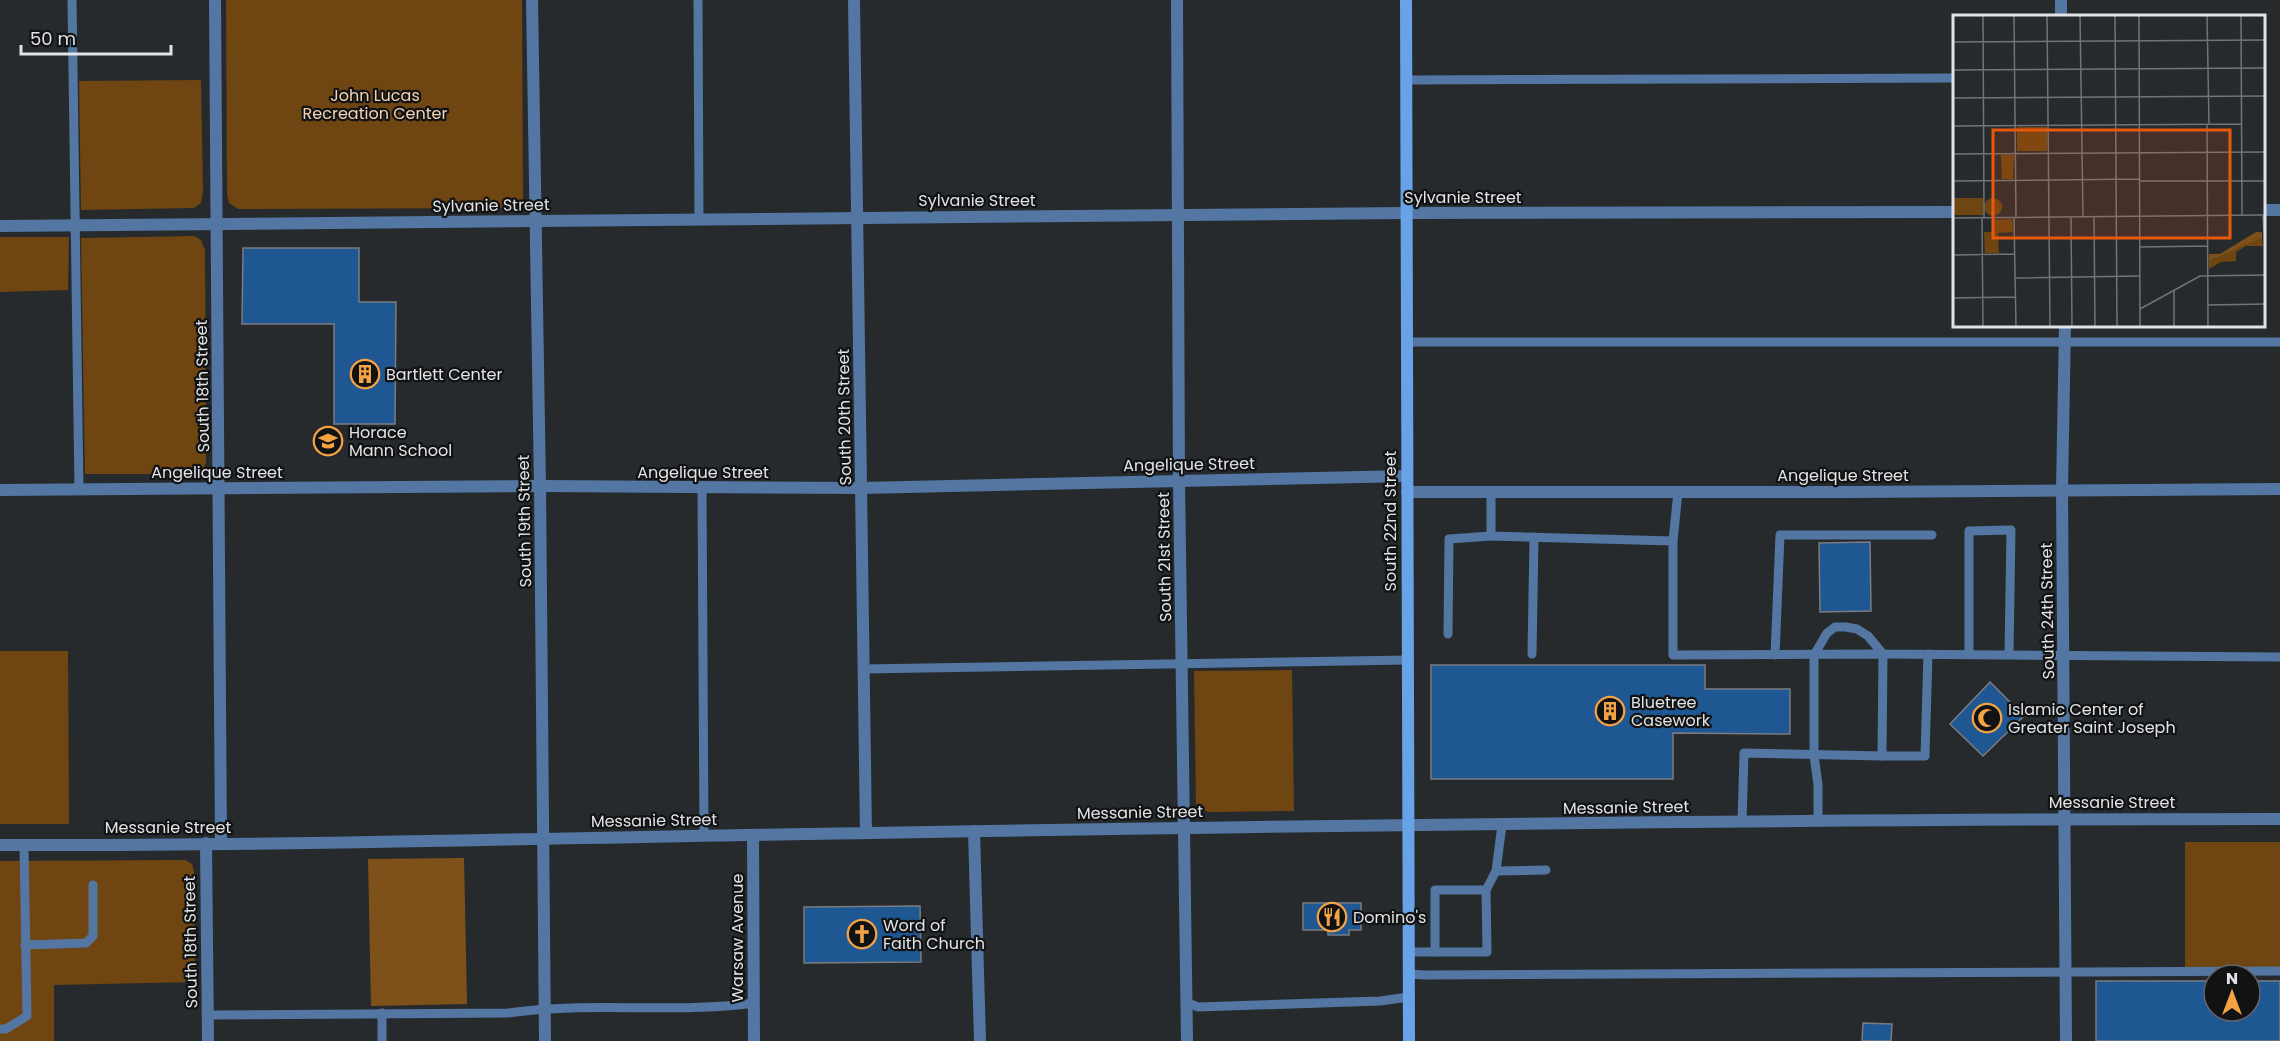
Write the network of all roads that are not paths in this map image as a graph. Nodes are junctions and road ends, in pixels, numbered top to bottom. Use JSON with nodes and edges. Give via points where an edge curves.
{"nodes":[{"id":1,"x":72,"y":0,"type":"edge"},
{"id":2,"x":215,"y":0,"type":"edge"},
{"id":3,"x":532,"y":0,"type":"edge"},
{"id":4,"x":698,"y":0,"type":"edge"},
{"id":5,"x":854,"y":0,"type":"edge"},
{"id":6,"x":1177,"y":0,"type":"edge"},
{"id":7,"x":1406,"y":0,"type":"edge"},
{"id":8,"x":1953,"y":78,"type":"edge"},
{"id":9,"x":1407,"y":80,"type":"junction"},
{"id":10,"x":1953,"y":212,"type":"edge"},
{"id":11,"x":1405,"y":213,"type":"junction"},
{"id":12,"x":1178,"y":215,"type":"junction"},
{"id":13,"x":857,"y":218,"type":"junction"},
{"id":14,"x":699,"y":219,"type":"junction"},
{"id":15,"x":536,"y":221,"type":"junction"},
{"id":16,"x":76,"y":224,"type":"junction"},
{"id":17,"x":217,"y":224,"type":"junction"},
{"id":18,"x":0,"y":226,"type":"edge"},
{"id":19,"x":2065,"y":327,"type":"edge"},
{"id":20,"x":1406,"y":342,"type":"junction"},
{"id":21,"x":2280,"y":342,"type":"edge"},
{"id":22,"x":2066,"y":344,"type":"junction"},
{"id":23,"x":1407,"y":477,"type":"junction"},
{"id":24,"x":1179,"y":481,"type":"junction"},
{"id":25,"x":540,"y":486,"type":"junction"},
{"id":26,"x":220,"y":488,"type":"junction"},
{"id":27,"x":702,"y":489,"type":"junction"},
{"id":28,"x":861,"y":489,"type":"junction"},
{"id":29,"x":2280,"y":489,"type":"edge"},
{"id":30,"x":0,"y":490,"type":"edge"},
{"id":31,"x":79,"y":490,"type":"junction"},
{"id":32,"x":2062,"y":490,"type":"junction"},
{"id":33,"x":1407,"y":492,"type":"junction"},
{"id":34,"x":1491,"y":492,"type":"junction"},
{"id":35,"x":1678,"y":492,"type":"junction"},
{"id":36,"x":1932,"y":535,"type":"dead end"},
{"id":37,"x":1491,"y":536,"type":"junction"},
{"id":38,"x":1534,"y":537,"type":"junction"},
{"id":39,"x":1673,"y":541,"type":"junction"},
{"id":40,"x":1448,"y":634,"type":"dead end"},
{"id":41,"x":1969,"y":653,"type":"junction"},
{"id":42,"x":2009,"y":653,"type":"junction"},
{"id":43,"x":1532,"y":654,"type":"dead end"},
{"id":44,"x":1883,"y":654,"type":"junction"},
{"id":45,"x":1928,"y":654,"type":"junction"},
{"id":46,"x":2064,"y":654,"type":"junction"},
{"id":47,"x":1776,"y":655,"type":"junction"},
{"id":48,"x":1814,"y":655,"type":"junction"},
{"id":49,"x":2280,"y":657,"type":"edge"},
{"id":50,"x":1408,"y":660,"type":"junction"},
{"id":51,"x":1182,"y":663,"type":"junction"},
{"id":52,"x":863,"y":669,"type":"junction"},
{"id":53,"x":1814,"y":755,"type":"junction"},
{"id":54,"x":1882,"y":756,"type":"junction"},
{"id":55,"x":2063,"y":819,"type":"junction"},
{"id":56,"x":2280,"y":819,"type":"edge"},
{"id":57,"x":1818,"y":821,"type":"junction"},
{"id":58,"x":1742,"y":822,"type":"junction"},
{"id":59,"x":1502,"y":825,"type":"junction"},
{"id":60,"x":1408,"y":826,"type":"junction"},
{"id":61,"x":1185,"y":828,"type":"junction"},
{"id":62,"x":974,"y":831,"type":"junction"},
{"id":63,"x":866,"y":833,"type":"junction"},
{"id":64,"x":753,"y":835,"type":"junction"},
{"id":65,"x":704,"y":836,"type":"junction"},
{"id":66,"x":543,"y":839,"type":"junction"},
{"id":67,"x":206,"y":843,"type":"junction"},
{"id":68,"x":221,"y":843,"type":"junction"},
{"id":69,"x":0,"y":845,"type":"edge"},
{"id":70,"x":24,"y":845,"type":"junction"},
{"id":71,"x":1546,"y":870,"type":"dead end"},
{"id":72,"x":1496,"y":871,"type":"junction"},
{"id":73,"x":93,"y":885,"type":"dead end"},
{"id":74,"x":1486,"y":890,"type":"junction"},
{"id":75,"x":25,"y":945,"type":"junction"},
{"id":76,"x":1409,"y":952,"type":"junction"},
{"id":77,"x":1435,"y":952,"type":"junction"},
{"id":78,"x":2280,"y":971,"type":"edge"},
{"id":79,"x":2066,"y":972,"type":"junction"},
{"id":80,"x":1409,"y":974,"type":"junction"},
{"id":81,"x":1409,"y":997,"type":"junction"},
{"id":82,"x":754,"y":1003,"type":"junction"},
{"id":83,"x":1188,"y":1003,"type":"junction"},
{"id":84,"x":545,"y":1008,"type":"junction"},
{"id":85,"x":382,"y":1013,"type":"junction"},
{"id":86,"x":208,"y":1015,"type":"junction"},
{"id":87,"x":0,"y":1029,"type":"edge"},
{"id":88,"x":208,"y":1041,"type":"edge"},
{"id":89,"x":382,"y":1041,"type":"edge"},
{"id":90,"x":545,"y":1041,"type":"edge"},
{"id":91,"x":754,"y":1041,"type":"edge"},
{"id":92,"x":980,"y":1041,"type":"edge"},
{"id":93,"x":1187,"y":1041,"type":"edge"},
{"id":94,"x":1409,"y":1041,"type":"edge"},
{"id":95,"x":2066,"y":1041,"type":"edge"}],
"edges":[{"from":1,"to":16,"type":"lane"},
{"from":2,"to":17,"type":"street","name":"South 18th Street"},
{"from":3,"to":15,"type":"street","name":"South 19th Street"},
{"from":4,"to":14,"type":"lane"},
{"from":5,"to":13,"type":"street","name":"South 20th Street"},
{"from":6,"to":12,"type":"street","name":"South 21st Street"},
{"from":7,"to":9,"type":"main road","name":"South 22nd Street"},
{"from":8,"to":9,"type":"lane"},
{"from":9,"to":11,"type":"main road","name":"South 22nd Street"},
{"from":10,"to":11,"type":"street","name":"Sylvanie Street"},
{"from":11,"to":12,"type":"street","name":"Sylvanie Street"},
{"from":11,"to":20,"type":"main road","name":"South 22nd Street"},
{"from":12,"to":13,"type":"street","name":"Sylvanie Street"},
{"from":12,"to":24,"type":"street","name":"South 21st Street"},
{"from":13,"to":14,"type":"street","name":"Sylvanie Street"},
{"from":13,"to":28,"type":"street","name":"South 20th Street"},
{"from":14,"to":15,"type":"street","name":"Sylvanie Street"},
{"from":15,"to":17,"type":"street","name":"Sylvanie Street"},
{"from":15,"to":25,"type":"street","name":"South 19th Street"},
{"from":16,"to":17,"type":"street","name":"Sylvanie Street"},
{"from":16,"to":18,"type":"street","name":"Sylvanie Street"},
{"from":16,"to":31,"type":"lane"},
{"from":17,"to":26,"type":"street","name":"South 18th Street"},
{"from":19,"to":22,"type":"street","name":"South 24th Street"},
{"from":20,"to":22,"type":"lane"},
{"from":20,"to":23,"type":"main road","name":"South 22nd Street"},
{"from":21,"to":22,"type":"lane"},
{"from":22,"to":32,"type":"street","name":"South 24th Street"},
{"from":23,"to":24,"type":"street","name":"Angelique Street"},
{"from":23,"to":33,"type":"main road","name":"South 22nd Street"},
{"from":24,"to":28,"type":"street","name":"Angelique Street"},
{"from":24,"to":51,"type":"street","name":"South 21st Street"},
{"from":25,"to":26,"type":"street","name":"Angelique Street"},
{"from":25,"to":27,"type":"street","name":"Angelique Street"},
{"from":25,"to":66,"type":"street","name":"South 19th Street"},
{"from":26,"to":31,"type":"street","name":"Angelique Street"},
{"from":26,"to":68,"type":"street","name":"South 18th Street"},
{"from":27,"to":28,"type":"street","name":"Angelique Street"},
{"from":27,"to":65,"type":"lane"},
{"from":28,"to":52,"type":"street","name":"South 20th Street"},
{"from":29,"to":32,"type":"street","name":"Angelique Street"},
{"from":30,"to":31,"type":"street","name":"Angelique Street"},
{"from":32,"to":35,"type":"street","name":"Angelique Street"},
{"from":32,"to":46,"type":"street","name":"South 24th Street"},
{"from":33,"to":34,"type":"street","name":"Angelique Street"},
{"from":33,"to":50,"type":"main road","name":"South 22nd Street"},
{"from":34,"to":35,"type":"street","name":"Angelique Street"},
{"from":34,"to":37,"type":"lane"},
{"from":35,"to":39,"type":"lane"},
{"from":36,"to":47,"type":"lane","via":[[1780,535]]},
{"from":37,"to":38,"type":"lane"},
{"from":37,"to":40,"type":"lane","via":[[1449,539]]},
{"from":38,"to":39,"type":"lane"},
{"from":38,"to":43,"type":"lane"},
{"from":39,"to":47,"type":"lane","via":[[1673,655]]},
{"from":41,"to":42,"type":"lane"},
{"from":41,"to":42,"type":"lane","via":[[1969,531],[2010,530]]},
{"from":41,"to":45,"type":"lane"},
{"from":42,"to":46,"type":"lane"},
{"from":44,"to":45,"type":"lane"},
{"from":44,"to":48,"type":"lane"},
{"from":44,"to":48,"type":"lane","via":[[1857,629],[1835,627]]},
{"from":44,"to":54,"type":"lane"},
{"from":45,"to":54,"type":"lane","via":[[1926,756]]},
{"from":46,"to":49,"type":"lane"},
{"from":46,"to":55,"type":"street","name":"South 24th Street"},
{"from":47,"to":48,"type":"lane"},
{"from":48,"to":53,"type":"lane"},
{"from":50,"to":51,"type":"lane"},
{"from":50,"to":60,"type":"main road","name":"South 22nd Street"},
{"from":51,"to":52,"type":"lane"},
{"from":51,"to":61,"type":"street","name":"South 21st Street"},
{"from":52,"to":63,"type":"street","name":"South 20th Street"},
{"from":53,"to":54,"type":"lane"},
{"from":53,"to":57,"type":"lane"},
{"from":53,"to":58,"type":"lane","via":[[1744,753]]},
{"from":55,"to":56,"type":"street","name":"Messanie Street"},
{"from":55,"to":57,"type":"street","name":"Messanie Street"},
{"from":55,"to":79,"type":"street","name":"South 24th Street"},
{"from":57,"to":58,"type":"street","name":"Messanie Street"},
{"from":58,"to":59,"type":"street","name":"Messanie Street"},
{"from":59,"to":60,"type":"street","name":"Messanie Street"},
{"from":59,"to":72,"type":"lane"},
{"from":60,"to":61,"type":"street","name":"Messanie Street"},
{"from":60,"to":76,"type":"main road","name":"South 22nd Street"},
{"from":61,"to":62,"type":"street","name":"Messanie Street"},
{"from":61,"to":83,"type":"street","name":"South 21st Street"},
{"from":62,"to":63,"type":"street","name":"Messanie Street"},
{"from":62,"to":92,"type":"street"},
{"from":63,"to":64,"type":"street","name":"Messanie Street"},
{"from":64,"to":65,"type":"street","name":"Messanie Street"},
{"from":64,"to":82,"type":"street","name":"Warsaw Avenue"},
{"from":65,"to":66,"type":"street","name":"Messanie Street"},
{"from":66,"to":68,"type":"street","name":"Messanie Street"},
{"from":66,"to":84,"type":"street","name":"South 19th Street"},
{"from":67,"to":68,"type":"street","name":"Messanie Street"},
{"from":67,"to":70,"type":"street","name":"Messanie Street"},
{"from":67,"to":86,"type":"street","name":"South 18th Street"},
{"from":69,"to":70,"type":"street","name":"Messanie Street"},
{"from":70,"to":75,"type":"lane"},
{"from":71,"to":72,"type":"lane"},
{"from":72,"to":74,"type":"lane"},
{"from":73,"to":75,"type":"lane","via":[[93,936],[86,943]]},
{"from":74,"to":77,"type":"lane","via":[[1435,890]]},
{"from":74,"to":77,"type":"lane","via":[[1487,952]]},
{"from":75,"to":87,"type":"lane","via":[[27,1016]]},
{"from":76,"to":77,"type":"lane"},
{"from":76,"to":80,"type":"main road","name":"South 22nd Street"},
{"from":78,"to":79,"type":"lane"},
{"from":79,"to":80,"type":"lane"},
{"from":79,"to":95,"type":"street","name":"South 24th Street"},
{"from":80,"to":81,"type":"main road","name":"South 22nd Street"},
{"from":81,"to":83,"type":"lane","via":[[1198,1007]]},
{"from":81,"to":94,"type":"main road","name":"South 22nd Street"},
{"from":82,"to":84,"type":"lane","via":[[724,1007]]},
{"from":82,"to":91,"type":"street","name":"Warsaw Avenue"},
{"from":83,"to":93,"type":"street","name":"South 21st Street"},
{"from":84,"to":85,"type":"lane","via":[[508,1013]]},
{"from":84,"to":90,"type":"street","name":"South 19th Street"},
{"from":85,"to":86,"type":"lane"},
{"from":85,"to":89,"type":"lane"},
{"from":86,"to":88,"type":"street","name":"South 18th Street"}]}
